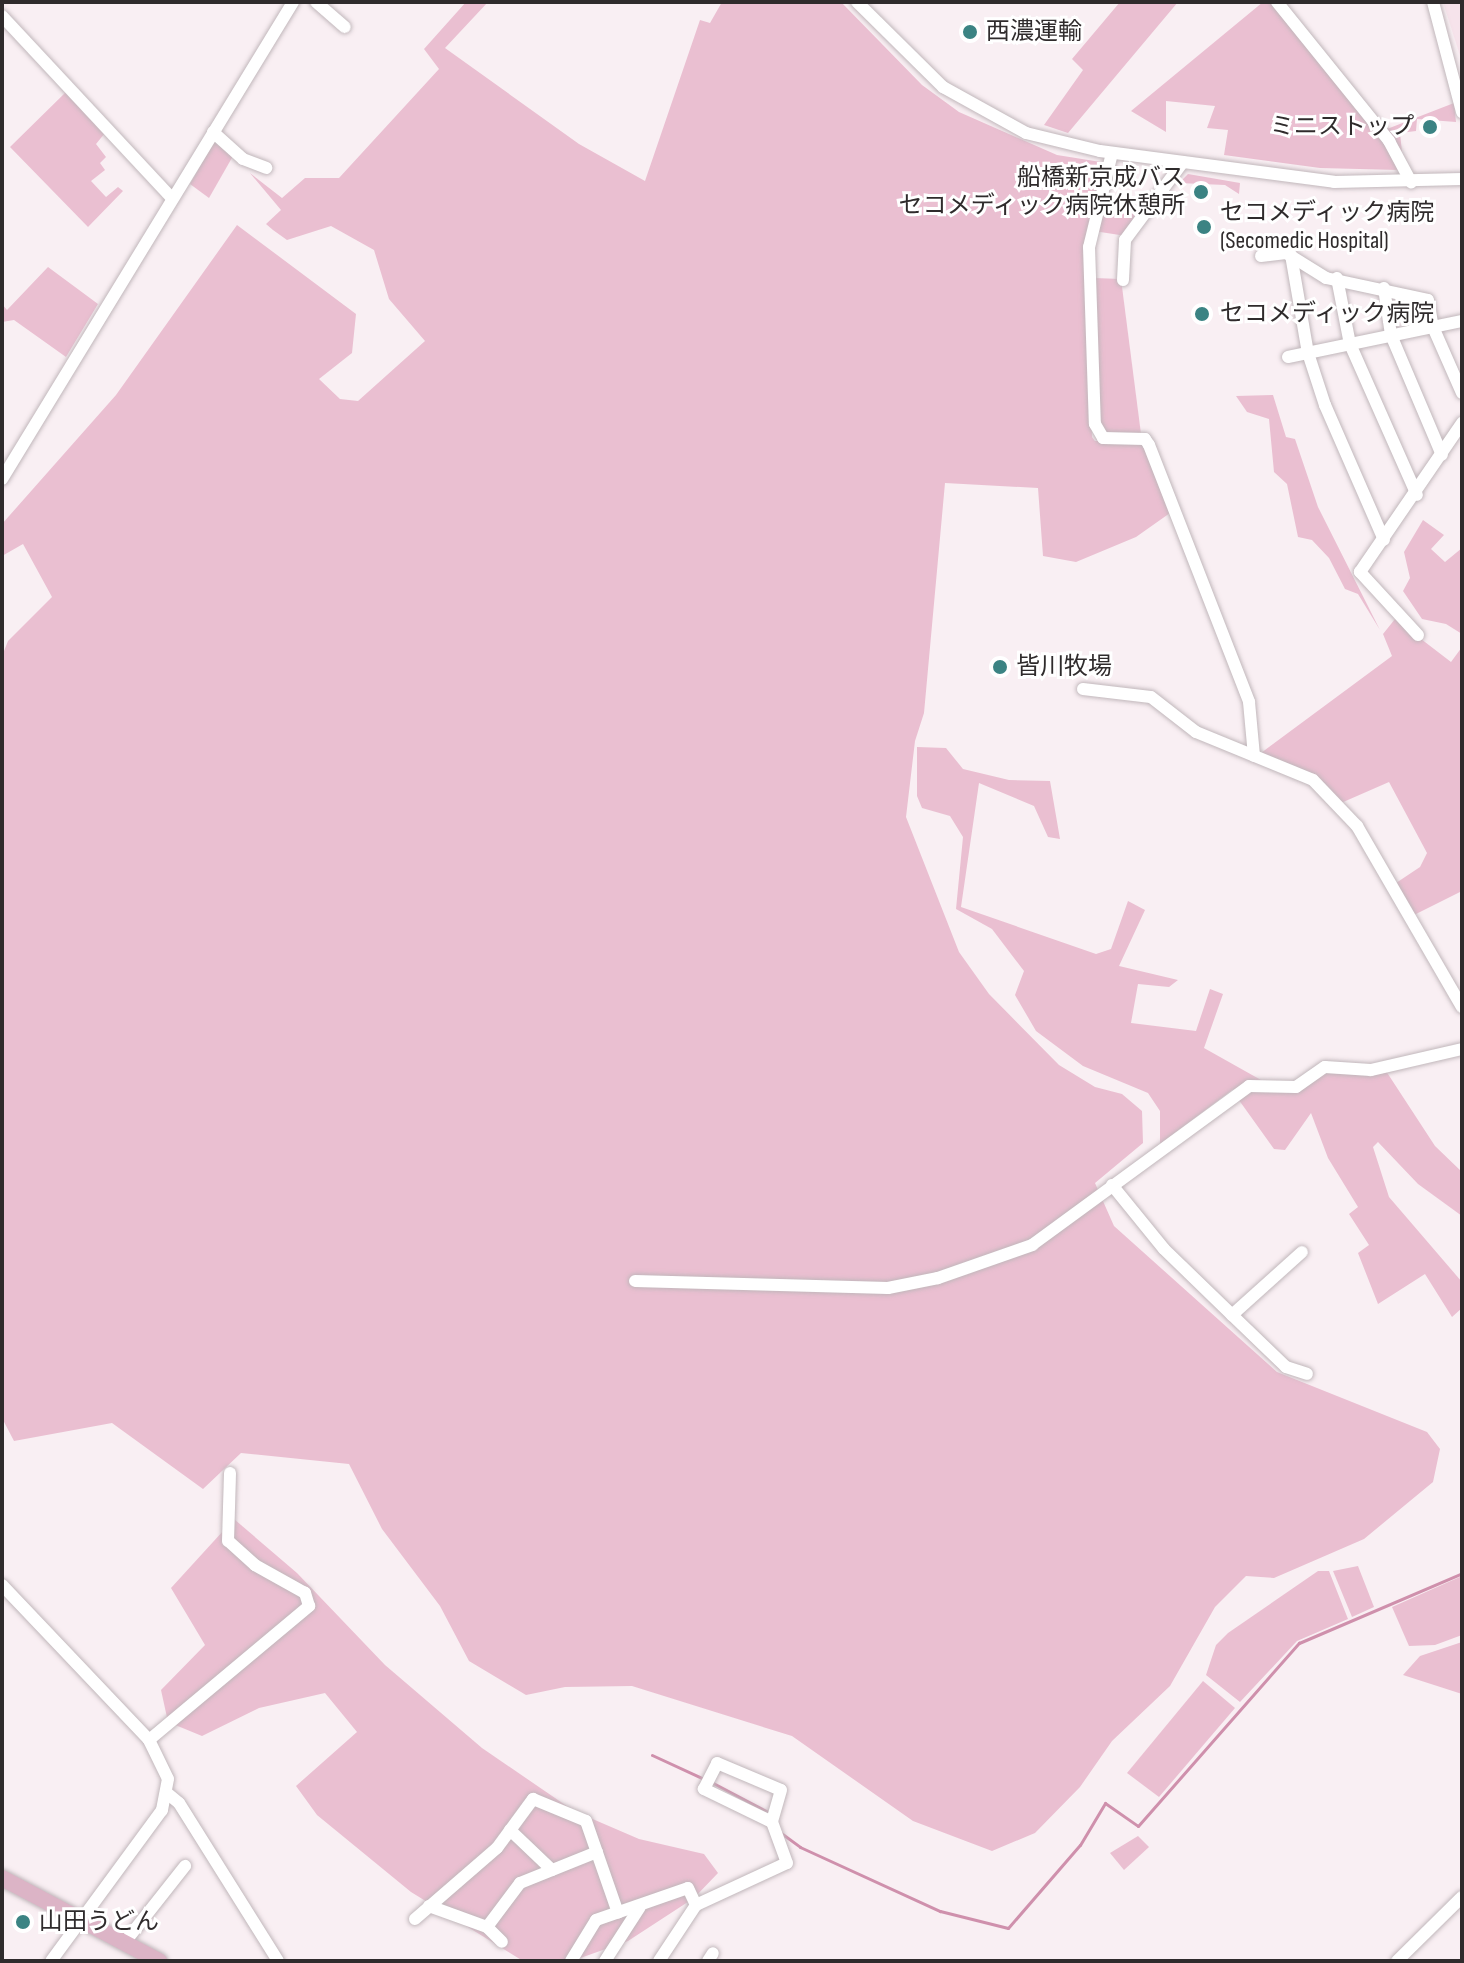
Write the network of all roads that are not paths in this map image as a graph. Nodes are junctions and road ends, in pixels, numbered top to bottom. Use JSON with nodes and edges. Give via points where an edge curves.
{"nodes":[{"id":1,"x":293,"y":2,"type":"edge"},
{"id":2,"x":316,"y":2,"type":"edge"},
{"id":3,"x":857,"y":2,"type":"edge"},
{"id":4,"x":1277,"y":2,"type":"edge"},
{"id":5,"x":1433,"y":2,"type":"edge"},
{"id":6,"x":4,"y":21,"type":"edge"},
{"id":7,"x":345,"y":27,"type":"dead end"},
{"id":8,"x":1462,"y":112,"type":"edge"},
{"id":9,"x":213,"y":132,"type":"junction"},
{"id":10,"x":1112,"y":153,"type":"junction"},
{"id":11,"x":1183,"y":162,"type":"junction"},
{"id":12,"x":266,"y":168,"type":"dead end"},
{"id":13,"x":1462,"y":179,"type":"edge"},
{"id":14,"x":1411,"y":182,"type":"junction"},
{"id":15,"x":172,"y":198,"type":"junction"},
{"id":16,"x":1291,"y":255,"type":"junction"},
{"id":17,"x":1261,"y":256,"type":"dead end"},
{"id":18,"x":1337,"y":278,"type":"junction"},
{"id":19,"x":1123,"y":280,"type":"dead end"},
{"id":20,"x":1384,"y":288,"type":"junction"},
{"id":21,"x":1462,"y":321,"type":"edge"},
{"id":22,"x":1433,"y":327,"type":"junction"},
{"id":23,"x":1391,"y":335,"type":"junction"},
{"id":24,"x":1350,"y":344,"type":"junction"},
{"id":25,"x":1308,"y":353,"type":"junction"},
{"id":26,"x":1288,"y":357,"type":"dead end"},
{"id":27,"x":1462,"y":393,"type":"edge"},
{"id":28,"x":1462,"y":423,"type":"edge"},
{"id":29,"x":1442,"y":455,"type":"junction"},
{"id":30,"x":2,"y":479,"type":"edge"},
{"id":31,"x":1417,"y":495,"type":"junction"},
{"id":32,"x":1384,"y":540,"type":"junction"},
{"id":33,"x":1418,"y":635,"type":"dead end"},
{"id":34,"x":1083,"y":689,"type":"dead end"},
{"id":35,"x":1254,"y":756,"type":"junction"},
{"id":36,"x":1462,"y":1007,"type":"edge"},
{"id":37,"x":1462,"y":1049,"type":"edge"},
{"id":38,"x":1112,"y":1185,"type":"junction"},
{"id":39,"x":1302,"y":1252,"type":"dead end"},
{"id":40,"x":635,"y":1281,"type":"dead end"},
{"id":41,"x":1232,"y":1315,"type":"junction"},
{"id":42,"x":1307,"y":1374,"type":"dead end"},
{"id":43,"x":230,"y":1473,"type":"dead end"},
{"id":44,"x":2,"y":1585,"type":"edge"},
{"id":45,"x":149,"y":1740,"type":"junction"},
{"id":46,"x":168,"y":1794,"type":"junction"},
{"id":47,"x":772,"y":1822,"type":"junction"},
{"id":48,"x":510,"y":1830,"type":"junction"},
{"id":49,"x":597,"y":1852,"type":"junction"},
{"id":50,"x":185,"y":1866,"type":"dead end"},
{"id":51,"x":552,"y":1870,"type":"junction"},
{"id":52,"x":2,"y":1878,"type":"edge"},
{"id":53,"x":1462,"y":1897,"type":"edge"},
{"id":54,"x":696,"y":1905,"type":"junction"},
{"id":55,"x":429,"y":1906,"type":"junction"},
{"id":56,"x":640,"y":1907,"type":"junction"},
{"id":57,"x":618,"y":1913,"type":"junction"},
{"id":58,"x":80,"y":1919,"type":"junction"},
{"id":59,"x":415,"y":1919,"type":"dead end"},
{"id":60,"x":487,"y":1927,"type":"junction"},
{"id":61,"x":125,"y":1942,"type":"junction"},
{"id":62,"x":502,"y":1942,"type":"dead end"},
{"id":63,"x":51,"y":1961,"type":"edge"},
{"id":64,"x":159,"y":1961,"type":"edge"},
{"id":65,"x":278,"y":1961,"type":"edge"},
{"id":66,"x":571,"y":1961,"type":"edge"},
{"id":67,"x":605,"y":1961,"type":"edge"},
{"id":68,"x":659,"y":1961,"type":"edge"},
{"id":69,"x":1397,"y":1961,"type":"edge"}],
"edges":[{"from":1,"to":9,"type":"street"},
{"from":2,"to":7,"type":"street"},
{"from":3,"to":10,"type":"street","via":[[928,74],[990,116],[1026,133]]},
{"from":4,"to":14,"type":"street","via":[[1389,141]]},
{"from":5,"to":8,"type":"street"},
{"from":6,"to":15,"type":"street"},
{"from":9,"to":12,"type":"street","via":[[243,159]]},
{"from":9,"to":15,"type":"street"},
{"from":10,"to":11,"type":"street"},
{"from":10,"to":35,"type":"street","via":[[1089,247],[1095,424],[1103,438],[1145,439],[1149,445],[1249,702]]},
{"from":11,"to":14,"type":"street","via":[[1334,182]]},
{"from":11,"to":19,"type":"street","via":[[1125,240]]},
{"from":13,"to":14,"type":"street"},
{"from":15,"to":30,"type":"street"},
{"from":16,"to":17,"type":"street"},
{"from":16,"to":18,"type":"street","via":[[1326,278]]},
{"from":16,"to":25,"type":"street"},
{"from":18,"to":20,"type":"street"},
{"from":18,"to":24,"type":"street"},
{"from":20,"to":22,"type":"street","via":[[1428,300]]},
{"from":20,"to":23,"type":"street"},
{"from":21,"to":22,"type":"street"},
{"from":22,"to":23,"type":"street"},
{"from":22,"to":27,"type":"street"},
{"from":23,"to":24,"type":"street"},
{"from":23,"to":29,"type":"street"},
{"from":24,"to":25,"type":"street"},
{"from":24,"to":31,"type":"street"},
{"from":25,"to":26,"type":"street"},
{"from":25,"to":32,"type":"street"},
{"from":28,"to":29,"type":"street"},
{"from":29,"to":31,"type":"street"},
{"from":31,"to":32,"type":"street"},
{"from":32,"to":33,"type":"street","via":[[1360,572]]},
{"from":34,"to":35,"type":"street","via":[[1151,697],[1178,723]]},
{"from":35,"to":36,"type":"street","via":[[1313,780],[1357,826]]},
{"from":37,"to":38,"type":"street","via":[[1371,1070],[1325,1067],[1296,1087],[1249,1086]]},
{"from":38,"to":40,"type":"street","via":[[1032,1245],[915,1284]]},
{"from":38,"to":41,"type":"street","via":[[1164,1249]]},
{"from":39,"to":41,"type":"street"},
{"from":41,"to":42,"type":"street","via":[[1286,1367]]},
{"from":43,"to":45,"type":"street","via":[[228,1541],[255,1565],[305,1593],[309,1606]]},
{"from":44,"to":45,"type":"street"},
{"from":45,"to":46,"type":"street","via":[[168,1779]]},
{"from":46,"to":58,"type":"street","via":[[162,1810]]},
{"from":46,"to":65,"type":"street"},
{"from":47,"to":47,"type":"street","via":[[704,1789],[717,1763],[781,1790]]},
{"from":47,"to":54,"type":"street","via":[[787,1863]]},
{"from":48,"to":49,"type":"street","via":[[533,1799],[586,1821]]},
{"from":48,"to":51,"type":"street"},
{"from":48,"to":55,"type":"street"},
{"from":49,"to":51,"type":"street"},
{"from":49,"to":57,"type":"street"},
{"from":50,"to":61,"type":"street"},
{"from":51,"to":60,"type":"street","via":[[520,1883]]},
{"from":52,"to":58,"type":"main road"},
{"from":53,"to":69,"type":"street"},
{"from":54,"to":56,"type":"street","via":[[688,1888]]},
{"from":54,"to":68,"type":"street"},
{"from":55,"to":59,"type":"street"},
{"from":55,"to":60,"type":"street"},
{"from":56,"to":57,"type":"street"},
{"from":56,"to":67,"type":"street"},
{"from":57,"to":66,"type":"street","via":[[596,1920]]},
{"from":58,"to":61,"type":"main road"},
{"from":58,"to":63,"type":"street"},
{"from":60,"to":62,"type":"street"},
{"from":61,"to":64,"type":"main road"}]}
